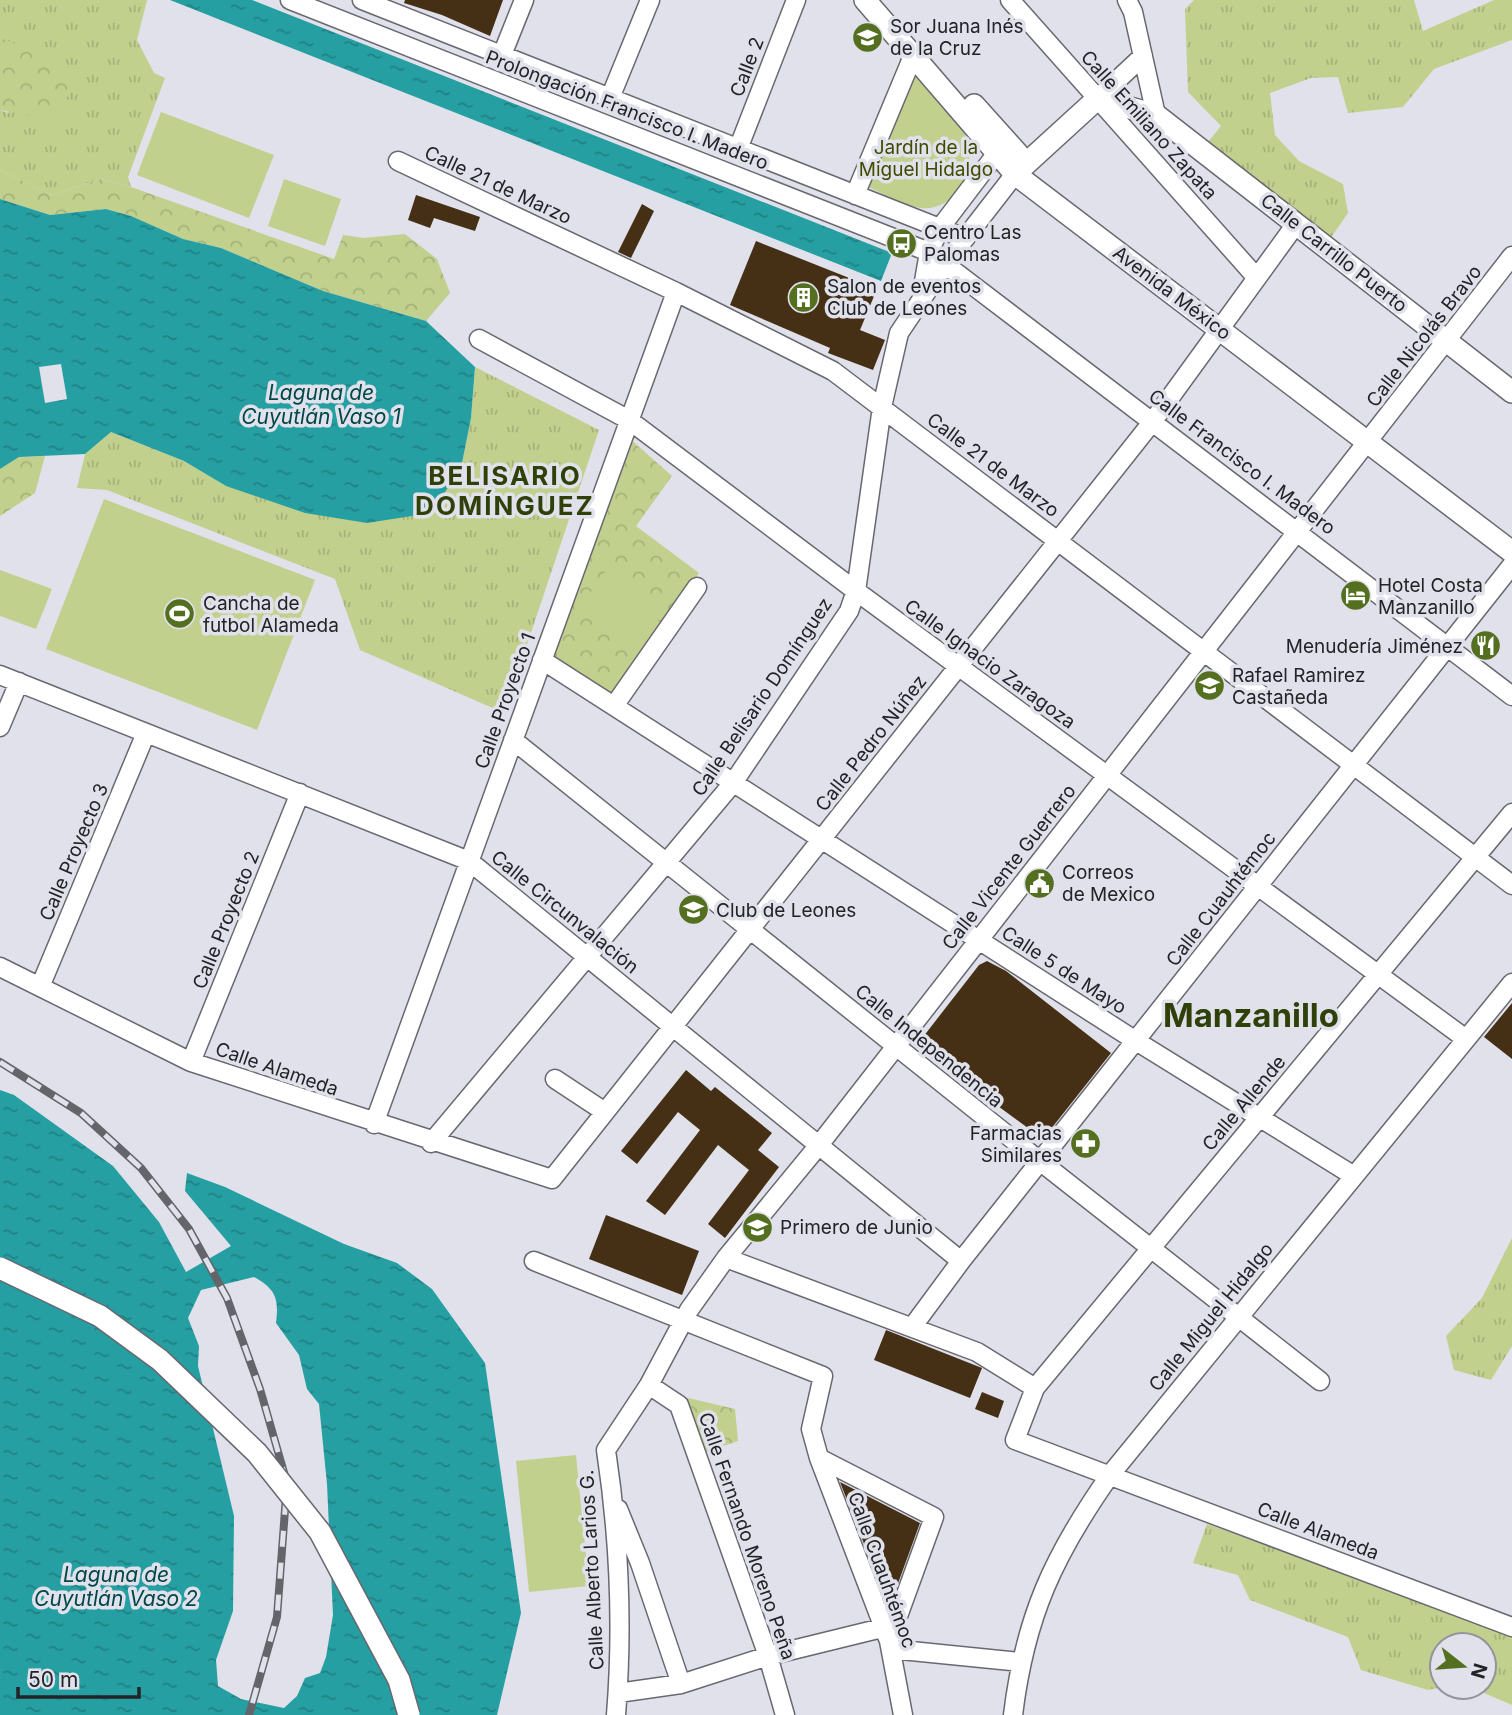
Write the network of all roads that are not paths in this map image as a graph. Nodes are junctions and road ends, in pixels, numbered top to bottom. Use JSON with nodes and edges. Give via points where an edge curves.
{"nodes":[{"id":1,"x":290,"y":0,"type":"edge"},
{"id":2,"x":362,"y":0,"type":"edge"},
{"id":3,"x":524,"y":0,"type":"edge"},
{"id":4,"x":650,"y":0,"type":"edge"},
{"id":5,"x":796,"y":0,"type":"edge"},
{"id":6,"x":865,"y":0,"type":"edge"},
{"id":7,"x":880,"y":0,"type":"edge"},
{"id":8,"x":1010,"y":0,"type":"edge"},
{"id":9,"x":1127,"y":0,"type":"edge"},
{"id":10,"x":389,"y":5,"type":"edge"},
{"id":11,"x":323,"y":6,"type":"edge"},
{"id":12,"x":502,"y":55,"type":"junction"},
{"id":13,"x":913,"y":56,"type":"junction"},
{"id":14,"x":1143,"y":56,"type":"junction"},
{"id":15,"x":545,"y":72,"type":"junction"},
{"id":16,"x":532,"y":95,"type":"junction"},
{"id":17,"x":610,"y":98,"type":"junction"},
{"id":18,"x":1097,"y":99,"type":"junction"},
{"id":19,"x":1156,"y":115,"type":"junction"},
{"id":20,"x":738,"y":149,"type":"junction"},
{"id":21,"x":997,"y":153,"type":"junction"},
{"id":22,"x":398,"y":161,"type":"dead end"},
{"id":23,"x":1021,"y":168,"type":"junction"},
{"id":24,"x":855,"y":195,"type":"junction"},
{"id":25,"x":1296,"y":224,"type":"junction"},
{"id":26,"x":940,"y":228,"type":"junction"},
{"id":27,"x":965,"y":238,"type":"junction"},
{"id":28,"x":929,"y":252,"type":"junction"},
{"id":29,"x":1512,"y":256,"type":"edge"},
{"id":30,"x":946,"y":263,"type":"junction"},
{"id":31,"x":1257,"y":278,"type":"junction"},
{"id":32,"x":676,"y":292,"type":"junction"},
{"id":33,"x":920,"y":300,"type":"junction"},
{"id":34,"x":1219,"y":329,"type":"junction"},
{"id":35,"x":479,"y":339,"type":"dead end"},
{"id":36,"x":1448,"y":342,"type":"junction"},
{"id":37,"x":1512,"y":392,"type":"edge"},
{"id":38,"x":881,"y":407,"type":"junction"},
{"id":39,"x":629,"y":420,"type":"junction"},
{"id":40,"x":1153,"y":421,"type":"junction"},
{"id":41,"x":1368,"y":441,"type":"junction"},
{"id":42,"x":1297,"y":531,"type":"junction"},
{"id":43,"x":1058,"y":540,"type":"junction"},
{"id":44,"x":1512,"y":552,"type":"edge"},
{"id":45,"x":1512,"y":565,"type":"edge"},
{"id":46,"x":697,"y":587,"type":"dead end"},
{"id":47,"x":856,"y":591,"type":"junction"},
{"id":48,"x":1448,"y":646,"type":"junction"},
{"id":49,"x":1204,"y":651,"type":"junction"},
{"id":50,"x":542,"y":660,"type":"junction"},
{"id":51,"x":958,"y":666,"type":"junction"},
{"id":52,"x":0,"y":675,"type":"edge"},
{"id":53,"x":19,"y":682,"type":"junction"},
{"id":54,"x":1512,"y":696,"type":"edge"},
{"id":55,"x":614,"y":706,"type":"junction"},
{"id":56,"x":0,"y":727,"type":"edge"},
{"id":57,"x":146,"y":733,"type":"junction"},
{"id":58,"x":513,"y":740,"type":"junction"},
{"id":59,"x":1355,"y":765,"type":"junction"},
{"id":60,"x":1107,"y":776,"type":"junction"},
{"id":61,"x":733,"y":783,"type":"junction"},
{"id":62,"x":300,"y":793,"type":"junction"},
{"id":63,"x":1512,"y":813,"type":"edge"},
{"id":64,"x":821,"y":840,"type":"junction"},
{"id":65,"x":1476,"y":856,"type":"junction"},
{"id":66,"x":469,"y":861,"type":"junction"},
{"id":67,"x":666,"y":863,"type":"junction"},
{"id":68,"x":1512,"y":885,"type":"edge"},
{"id":69,"x":1258,"y":887,"type":"junction"},
{"id":70,"x":750,"y":930,"type":"junction"},
{"id":71,"x":978,"y":940,"type":"junction"},
{"id":72,"x":587,"y":957,"type":"junction"},
{"id":73,"x":0,"y":967,"type":"edge"},
{"id":74,"x":1378,"y":974,"type":"junction"},
{"id":75,"x":1512,"y":983,"type":"edge"},
{"id":76,"x":40,"y":987,"type":"junction"},
{"id":77,"x":673,"y":1027,"type":"junction"},
{"id":78,"x":1466,"y":1039,"type":"junction"},
{"id":79,"x":1136,"y":1041,"type":"junction"},
{"id":80,"x":896,"y":1046,"type":"junction"},
{"id":81,"x":191,"y":1062,"type":"junction"},
{"id":82,"x":555,"y":1079,"type":"dead end"},
{"id":83,"x":605,"y":1112,"type":"junction"},
{"id":84,"x":1259,"y":1118,"type":"junction"},
{"id":85,"x":374,"y":1124,"type":"junction"},
{"id":86,"x":431,"y":1143,"type":"junction"},
{"id":87,"x":819,"y":1145,"type":"junction"},
{"id":88,"x":1041,"y":1162,"type":"junction"},
{"id":89,"x":1354,"y":1176,"type":"junction"},
{"id":90,"x":552,"y":1180,"type":"joint"},
{"id":91,"x":1152,"y":1248,"type":"junction"},
{"id":92,"x":726,"y":1258,"type":"junction"},
{"id":93,"x":534,"y":1261,"type":"dead end"},
{"id":94,"x":961,"y":1261,"type":"junction"},
{"id":95,"x":0,"y":1268,"type":"edge"},
{"id":96,"x":1240,"y":1315,"type":"junction"},
{"id":97,"x":684,"y":1318,"type":"junction"},
{"id":98,"x":913,"y":1326,"type":"junction"},
{"id":99,"x":1320,"y":1381,"type":"dead end"},
{"id":100,"x":649,"y":1385,"type":"junction"},
{"id":101,"x":1035,"y":1388,"type":"junction"},
{"id":102,"x":827,"y":1463,"type":"junction"},
{"id":103,"x":1110,"y":1475,"type":"junction"},
{"id":104,"x":613,"y":1497,"type":"junction"},
{"id":105,"x":1512,"y":1627,"type":"edge"},
{"id":106,"x":887,"y":1639,"type":"junction"},
{"id":107,"x":768,"y":1656,"type":"junction"},
{"id":108,"x":1020,"y":1662,"type":"junction"},
{"id":109,"x":681,"y":1684,"type":"junction"},
{"id":110,"x":618,"y":1693,"type":"junction"},
{"id":111,"x":409,"y":1715,"type":"edge"},
{"id":112,"x":616,"y":1715,"type":"edge"},
{"id":113,"x":785,"y":1715,"type":"edge"},
{"id":114,"x":903,"y":1715,"type":"edge"},
{"id":115,"x":1013,"y":1715,"type":"edge"}],
"edges":[{"from":1,"to":11,"type":"street","name":"Prolongación Francisco I. Madero"},
{"from":2,"to":10,"type":"street","name":"Prolongación Francisco I. Madero"},
{"from":3,"to":12,"type":"street"},
{"from":4,"to":17,"type":"street"},
{"from":5,"to":20,"type":"street","name":"Calle 2"},
{"from":6,"to":13,"type":"main road","name":"Avenida México"},
{"from":7,"to":23,"type":"main road","name":"Avenida México"},
{"from":8,"to":18,"type":"street","name":"Calle Emiliano Zapata"},
{"from":9,"to":14,"type":"street"},
{"from":10,"to":12,"type":"street","name":"Prolongación Francisco I. Madero"},
{"from":11,"to":16,"type":"street","name":"Prolongación Francisco I. Madero"},
{"from":12,"to":15,"type":"street","name":"Prolongación Francisco I. Madero"},
{"from":13,"to":21,"type":"main road","name":"Avenida México"},
{"from":13,"to":24,"type":"street"},
{"from":14,"to":18,"type":"street"},
{"from":14,"to":19,"type":"street"},
{"from":15,"to":16,"type":"street"},
{"from":15,"to":17,"type":"street","name":"Prolongación Francisco I. Madero"},
{"from":16,"to":28,"type":"street","name":"Prolongación Francisco I. Madero"},
{"from":17,"to":20,"type":"street","name":"Prolongación Francisco I. Madero"},
{"from":18,"to":19,"type":"main road","name":"Calle Carrillo Puerto"},
{"from":18,"to":23,"type":"main road"},
{"from":18,"to":31,"type":"street","name":"Calle Emiliano Zapata"},
{"from":19,"to":25,"type":"main road","name":"Calle Carrillo Puerto"},
{"from":20,"to":24,"type":"street","name":"Prolongación Francisco I. Madero"},
{"from":21,"to":23,"type":"main road","name":"Avenida México"},
{"from":21,"to":26,"type":"street"},
{"from":22,"to":32,"type":"street","name":"Calle 21 de Marzo"},
{"from":23,"to":27,"type":"street","name":"Calle Belisario Domínguez"},
{"from":23,"to":34,"type":"main road","name":"Avenida México"},
{"from":24,"to":26,"type":"street","name":"Prolongación Francisco I. Madero"},
{"from":25,"to":31,"type":"street","name":"Calle Pedro Núñez"},
{"from":25,"to":36,"type":"main road","name":"Calle Carrillo Puerto"},
{"from":26,"to":27,"type":"street","name":"Prolongación Francisco I. Madero"},
{"from":26,"to":28,"type":"street"},
{"from":27,"to":30,"type":"street","name":"Calle Belisario Domínguez"},
{"from":28,"to":30,"type":"street","name":"Prolongación Francisco I. Madero"},
{"from":28,"to":33,"type":"street"},
{"from":29,"to":36,"type":"street","name":"Calle Nicolás Bravo"},
{"from":30,"to":33,"type":"street","name":"Calle Belisario Domínguez"},
{"from":30,"to":40,"type":"street","name":"Calle Francisco I. Madero"},
{"from":31,"to":34,"type":"street","name":"Calle Pedro Núñez"},
{"from":32,"to":38,"type":"street","name":"Calle 21 de Marzo","via":[[833,371]]},
{"from":32,"to":39,"type":"street","name":"Calle Proyecto 1"},
{"from":33,"to":38,"type":"street","name":"Calle Belisario Domínguez","via":[[899,333]]},
{"from":34,"to":40,"type":"street","name":"Calle Pedro Núñez"},
{"from":34,"to":41,"type":"main road","name":"Avenida México"},
{"from":35,"to":39,"type":"street","name":"Calle Ignacio Zaragoza"},
{"from":36,"to":37,"type":"main road","name":"Calle Carrillo Puerto"},
{"from":36,"to":41,"type":"street","name":"Calle Nicolás Bravo"},
{"from":38,"to":43,"type":"street","name":"Calle 21 de Marzo"},
{"from":38,"to":47,"type":"street","name":"Calle Belisario Domínguez"},
{"from":39,"to":47,"type":"street","name":"Calle Ignacio Zaragoza"},
{"from":39,"to":50,"type":"street","name":"Calle Proyecto 1"},
{"from":40,"to":42,"type":"street","name":"Calle Francisco I. Madero"},
{"from":40,"to":43,"type":"street","name":"Calle Pedro Núñez"},
{"from":41,"to":42,"type":"street","name":"Calle Vicente Guerrero"},
{"from":41,"to":44,"type":"main road","name":"Avenida México"},
{"from":42,"to":48,"type":"street","name":"Calle Francisco I. Madero"},
{"from":42,"to":49,"type":"street","name":"Calle Vicente Guerrero"},
{"from":43,"to":49,"type":"street","name":"Calle 21 de Marzo"},
{"from":43,"to":51,"type":"street","name":"Calle Pedro Núñez"},
{"from":45,"to":48,"type":"street","name":"Calle Cuauhtémoc"},
{"from":46,"to":55,"type":"street"},
{"from":47,"to":51,"type":"street","name":"Calle Ignacio Zaragoza"},
{"from":47,"to":61,"type":"street","name":"Calle Belisario Domínguez","via":[[849,611]]},
{"from":48,"to":54,"type":"street","name":"Calle Francisco I. Madero"},
{"from":48,"to":59,"type":"street","name":"Calle Cuauhtémoc"},
{"from":49,"to":59,"type":"street","name":"Calle 21 de Marzo"},
{"from":49,"to":60,"type":"street","name":"Calle Vicente Guerrero"},
{"from":50,"to":55,"type":"street","name":"Calle 5 de Mayo"},
{"from":50,"to":58,"type":"street","name":"Calle Proyecto 1"},
{"from":51,"to":60,"type":"street","name":"Calle Ignacio Zaragoza"},
{"from":51,"to":64,"type":"street","name":"Calle Pedro Núñez"},
{"from":52,"to":53,"type":"street","name":"Calle Circunvalación"},
{"from":53,"to":56,"type":"street"},
{"from":53,"to":57,"type":"street","name":"Calle Circunvalación"},
{"from":55,"to":61,"type":"street","name":"Calle 5 de Mayo"},
{"from":57,"to":62,"type":"street","name":"Calle Circunvalación"},
{"from":57,"to":76,"type":"street","name":"Calle Proyecto 3"},
{"from":58,"to":66,"type":"street","name":"Calle Proyecto 1"},
{"from":58,"to":67,"type":"street","name":"Calle Independencia"},
{"from":59,"to":65,"type":"street","name":"Calle 21 de Marzo"},
{"from":59,"to":69,"type":"street","name":"Calle Cuauhtémoc"},
{"from":60,"to":69,"type":"street","name":"Calle Ignacio Zaragoza"},
{"from":60,"to":71,"type":"street","name":"Calle Vicente Guerrero"},
{"from":61,"to":64,"type":"street","name":"Calle 5 de Mayo"},
{"from":61,"to":67,"type":"street","name":"Calle Belisario Domínguez"},
{"from":62,"to":66,"type":"street","name":"Calle Circunvalación"},
{"from":62,"to":81,"type":"street","name":"Calle Proyecto 2"},
{"from":63,"to":65,"type":"street","name":"Calle Allende"},
{"from":64,"to":70,"type":"street","name":"Calle Pedro Núñez"},
{"from":64,"to":71,"type":"street","name":"Calle 5 de Mayo"},
{"from":65,"to":68,"type":"street","name":"Calle 21 de Marzo"},
{"from":65,"to":74,"type":"street","name":"Calle Allende"},
{"from":66,"to":72,"type":"street","name":"Calle Circunvalación"},
{"from":66,"to":85,"type":"street","name":"Calle Proyecto 1"},
{"from":67,"to":70,"type":"street","name":"Calle Independencia"},
{"from":67,"to":72,"type":"street","name":"Calle Belisario Domínguez"},
{"from":69,"to":74,"type":"street","name":"Calle Ignacio Zaragoza"},
{"from":69,"to":79,"type":"street","name":"Calle Cuauhtémoc"},
{"from":70,"to":77,"type":"street","name":"Calle Pedro Núñez"},
{"from":70,"to":80,"type":"street","name":"Calle Independencia"},
{"from":71,"to":79,"type":"street","name":"Calle 5 de Mayo"},
{"from":71,"to":80,"type":"street","name":"Calle Vicente Guerrero"},
{"from":72,"to":77,"type":"street","name":"Calle Circunvalación"},
{"from":72,"to":86,"type":"street","name":"Calle Belisario Domínguez"},
{"from":73,"to":76,"type":"street","name":"Calle Alameda"},
{"from":74,"to":78,"type":"street","name":"Calle Ignacio Zaragoza"},
{"from":74,"to":84,"type":"street","name":"Calle Allende"},
{"from":75,"to":78,"type":"street","name":"Calle Miguel Hidalgo"},
{"from":76,"to":81,"type":"street","name":"Calle Alameda"},
{"from":77,"to":83,"type":"street","name":"Calle Pedro Núñez"},
{"from":77,"to":87,"type":"street","name":"Calle Circunvalación"},
{"from":78,"to":89,"type":"street","name":"Calle Miguel Hidalgo"},
{"from":79,"to":84,"type":"street","name":"Calle 5 de Mayo"},
{"from":79,"to":88,"type":"street","name":"Calle Cuauhtémoc"},
{"from":80,"to":87,"type":"street","name":"Calle Vicente Guerrero"},
{"from":80,"to":88,"type":"street","name":"Calle Independencia"},
{"from":81,"to":85,"type":"street","name":"Calle Alameda"},
{"from":82,"to":83,"type":"street"},
{"from":83,"to":90,"type":"street","name":"Calle Pedro Núñez"},
{"from":84,"to":89,"type":"street","name":"Calle 5 de Mayo"},
{"from":84,"to":91,"type":"street","name":"Calle Allende"},
{"from":85,"to":86,"type":"street","name":"Calle Alameda"},
{"from":86,"to":90,"type":"street","name":"Calle Alameda"},
{"from":87,"to":92,"type":"street","name":"Calle Vicente Guerrero"},
{"from":87,"to":94,"type":"street","name":"Calle Circunvalación"},
{"from":88,"to":91,"type":"street","name":"Calle Independencia"},
{"from":88,"to":94,"type":"street","name":"Calle Cuauhtémoc"},
{"from":89,"to":96,"type":"street","name":"Calle Miguel Hidalgo"},
{"from":91,"to":96,"type":"street","name":"Calle Independencia"},
{"from":91,"to":101,"type":"street","name":"Calle Allende"},
{"from":92,"to":97,"type":"street","name":"Calle Vicente Guerrero"},
{"from":92,"to":98,"type":"street"},
{"from":93,"to":97,"type":"street"},
{"from":94,"to":98,"type":"street","name":"Calle Cuauhtémoc"},
{"from":95,"to":111,"type":"main road","bridge":true,"via":[[100,1316],[160,1360],[257,1452],[327,1544],[400,1680]]},
{"from":96,"to":99,"type":"street","name":"Calle Independencia"},
{"from":96,"to":103,"type":"street","name":"Calle Miguel Hidalgo"},
{"from":97,"to":100,"type":"street","name":"Calle Alberto Larios G."},
{"from":97,"to":102,"type":"street","name":"Calle Cuauhtémoc","via":[[822,1376],[811,1429]]},
{"from":98,"to":101,"type":"street","via":[[977,1352]]},
{"from":100,"to":104,"type":"street","name":"Calle Alberto Larios G.","via":[[606,1450]]},
{"from":100,"to":107,"type":"street","name":"Calle Fernando Moreno Peña","via":[[679,1405]]},
{"from":101,"to":103,"type":"street","name":"Calle Alameda","via":[[1015,1440]]},
{"from":102,"to":106,"type":"street","name":"Calle Cuauhtémoc"},
{"from":102,"to":106,"type":"street","via":[[934,1517]]},
{"from":103,"to":105,"type":"street","name":"Calle Alameda"},
{"from":103,"to":108,"type":"street","name":"Calle Miguel Hidalgo","via":[[1049,1573]]},
{"from":104,"to":109,"type":"street"},
{"from":104,"to":110,"type":"street","name":"Calle Alberto Larios G."},
{"from":106,"to":107,"type":"street"},
{"from":106,"to":108,"type":"street"},
{"from":106,"to":114,"type":"street","name":"Calle Cuauhtémoc"},
{"from":107,"to":109,"type":"street"},
{"from":107,"to":113,"type":"street","name":"Calle Fernando Moreno Peña"},
{"from":108,"to":115,"type":"street","name":"Calle Miguel Hidalgo"},
{"from":109,"to":110,"type":"street"},
{"from":110,"to":112,"type":"street","name":"Calle Alberto Larios G."}]}
